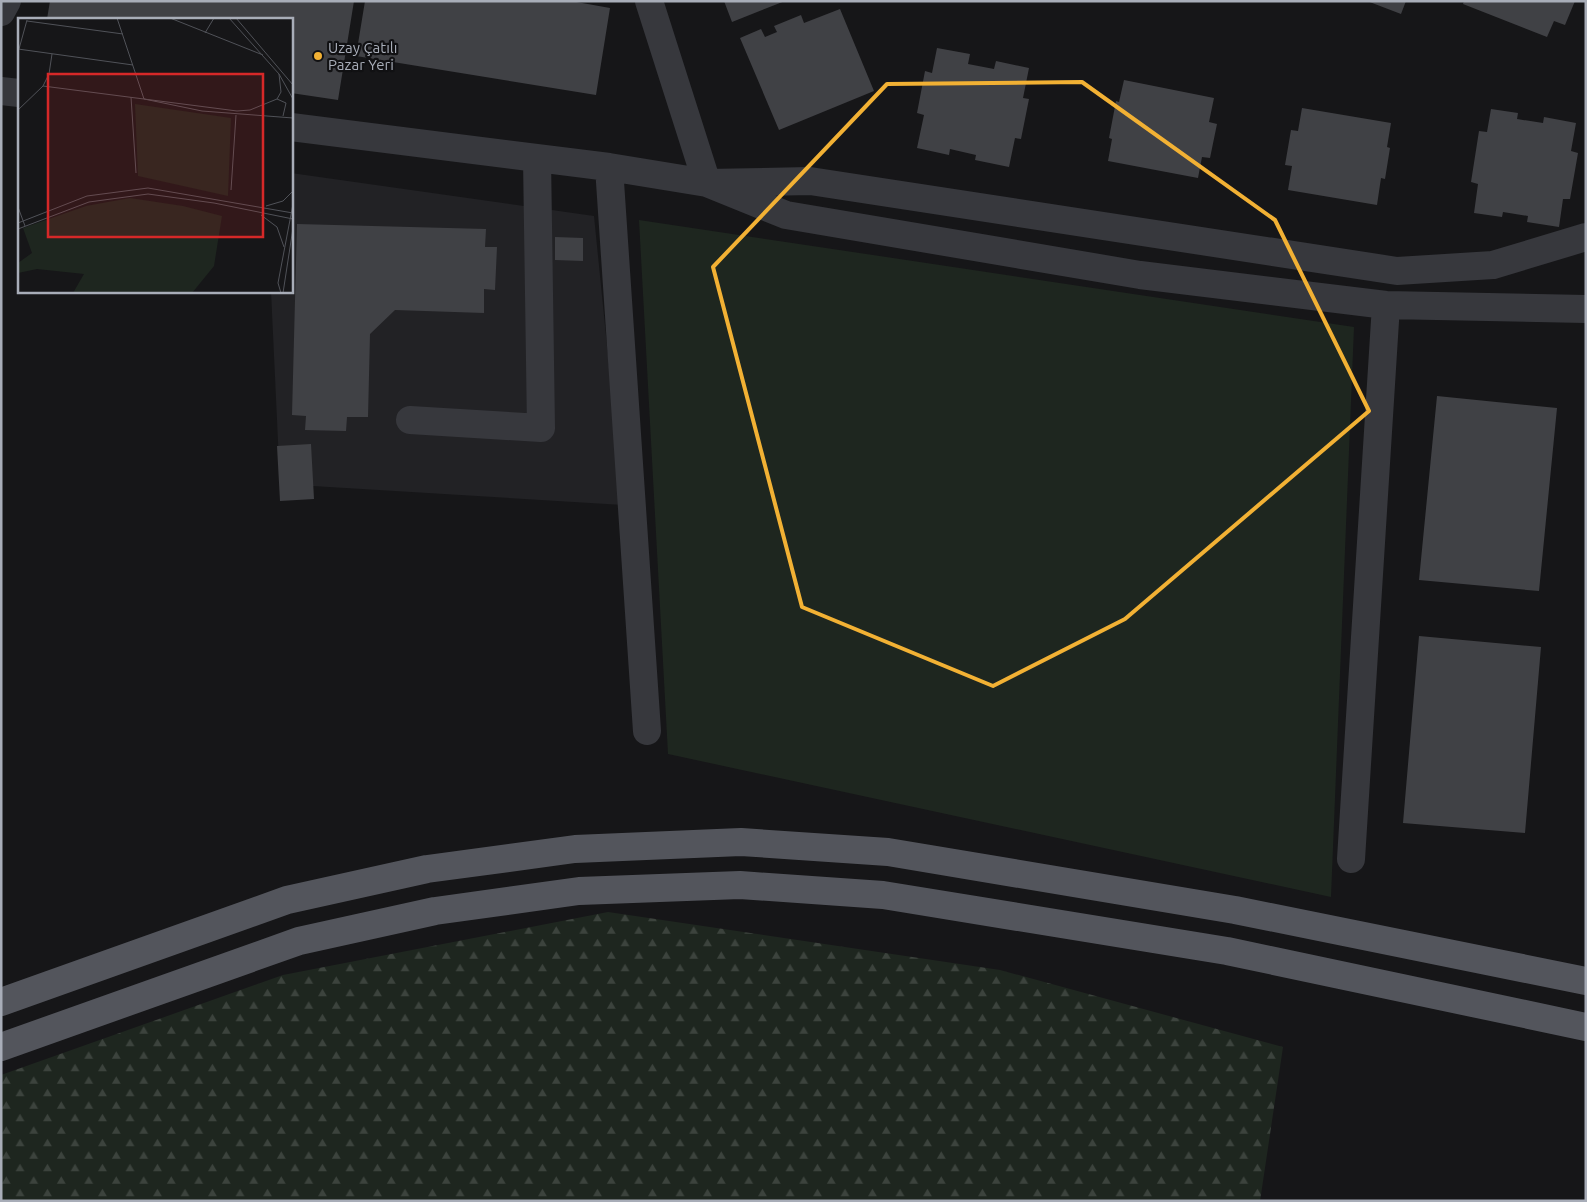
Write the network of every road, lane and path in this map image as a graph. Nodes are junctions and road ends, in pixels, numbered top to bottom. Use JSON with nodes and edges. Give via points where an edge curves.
{"nodes":[{"id":1,"x":7,"y":1,"type":"edge"},
{"id":2,"x":649,"y":1,"type":"edge"},
{"id":3,"x":1,"y":12,"type":"edge"},
{"id":4,"x":1,"y":91,"type":"edge"},
{"id":5,"x":18,"y":93,"type":"edge"},
{"id":6,"x":292,"y":127,"type":"edge"},
{"id":7,"x":537,"y":158,"type":"junction"},
{"id":8,"x":609,"y":167,"type":"junction"},
{"id":9,"x":707,"y":183,"type":"junction"},
{"id":10,"x":1586,"y":236,"type":"edge"},
{"id":11,"x":1386,"y":305,"type":"junction"},
{"id":12,"x":1586,"y":309,"type":"edge"},
{"id":13,"x":410,"y":420,"type":"dead end"},
{"id":14,"x":647,"y":731,"type":"dead end"},
{"id":15,"x":1351,"y":859,"type":"dead end"},
{"id":16,"x":1585,"y":981,"type":"edge"},
{"id":17,"x":1,"y":1002,"type":"edge"},
{"id":18,"x":1522,"y":1013,"type":"junction"},
{"id":19,"x":1586,"y":1027,"type":"edge"},
{"id":20,"x":1586,"y":1044,"type":"edge"},
{"id":21,"x":1,"y":1047,"type":"edge"}],
"edges":[{"from":1,"to":3,"type":"street"},
{"from":2,"to":9,"type":"street"},
{"from":4,"to":5,"type":"street"},
{"from":6,"to":7,"type":"street"},
{"from":7,"to":8,"type":"street"},
{"from":7,"to":13,"type":"street","via":[[541,428]]},
{"from":8,"to":9,"type":"street"},
{"from":8,"to":14,"type":"street"},
{"from":9,"to":10,"type":"street","via":[[810,181],[1397,271],[1493,265]]},
{"from":9,"to":11,"type":"street","via":[[786,215],[1140,275]]},
{"from":11,"to":12,"type":"street"},
{"from":11,"to":15,"type":"street"},
{"from":16,"to":17,"type":"main road","via":[[1235,910],[898,854],[741,842],[575,849],[427,869],[287,900]]},
{"from":18,"to":19,"type":"main road"},
{"from":18,"to":20,"type":"main road"},
{"from":18,"to":21,"type":"main road","via":[[1227,951],[883,895],[740,885],[578,891],[435,910],[299,941]]}]}
